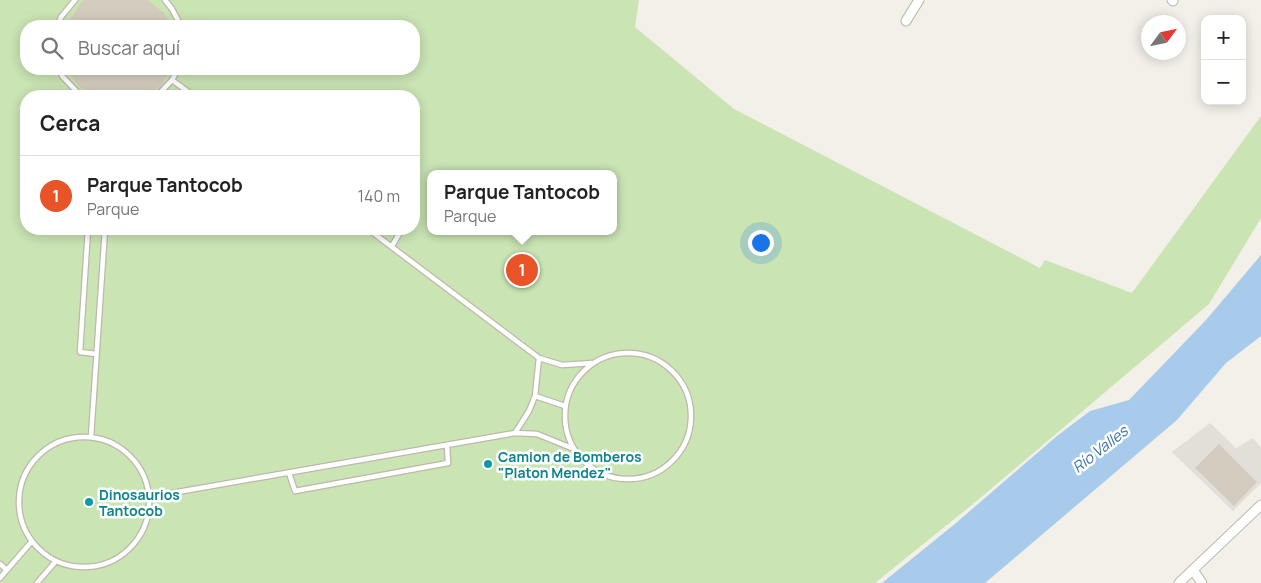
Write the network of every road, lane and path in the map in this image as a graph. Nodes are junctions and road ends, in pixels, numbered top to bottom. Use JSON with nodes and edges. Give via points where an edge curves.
{"nodes":[{"id":1,"x":75,"y":0,"type":"edge"},
{"id":2,"x":165,"y":0,"type":"edge"},
{"id":3,"x":919,"y":0,"type":"edge"},
{"id":4,"x":60,"y":20,"type":"edge"},
{"id":5,"x":178,"y":20,"type":"edge"},
{"id":6,"x":906,"y":21,"type":"dead end"},
{"id":7,"x":62,"y":75,"type":"edge"},
{"id":8,"x":175,"y":75,"type":"edge"},
{"id":9,"x":172,"y":80,"type":"junction"},
{"id":10,"x":75,"y":90,"type":"edge"},
{"id":11,"x":163,"y":90,"type":"edge"},
{"id":12,"x":186,"y":90,"type":"edge"},
{"id":13,"x":88,"y":235,"type":"edge"},
{"id":14,"x":105,"y":235,"type":"edge"},
{"id":15,"x":376,"y":235,"type":"edge"},
{"id":16,"x":398,"y":235,"type":"edge"},
{"id":17,"x":392,"y":246,"type":"junction"},
{"id":18,"x":96,"y":354,"type":"junction"},
{"id":19,"x":539,"y":358,"type":"junction"},
{"id":20,"x":594,"y":363,"type":"junction"},
{"id":21,"x":535,"y":396,"type":"junction"},
{"id":22,"x":565,"y":406,"type":"junction"},
{"id":23,"x":515,"y":434,"type":"junction"},
{"id":24,"x":91,"y":437,"type":"junction"},
{"id":25,"x":447,"y":445,"type":"junction"},
{"id":26,"x":574,"y":449,"type":"junction"},
{"id":27,"x":289,"y":473,"type":"junction"},
{"id":28,"x":149,"y":497,"type":"junction"},
{"id":29,"x":1261,"y":505,"type":"edge"},
{"id":30,"x":32,"y":541,"type":"junction"},
{"id":31,"x":56,"y":561,"type":"junction"},
{"id":32,"x":0,"y":564,"type":"edge"},
{"id":33,"x":7,"y":570,"type":"junction"},
{"id":34,"x":1193,"y":570,"type":"junction"},
{"id":35,"x":0,"y":578,"type":"edge"},
{"id":36,"x":38,"y":583,"type":"edge"},
{"id":37,"x":1179,"y":583,"type":"edge"},
{"id":38,"x":1202,"y":583,"type":"edge"}],
"edges":[{"from":1,"to":4,"type":"lane"},
{"from":2,"to":5,"type":"lane"},
{"from":3,"to":6,"type":"street"},
{"from":7,"to":10,"type":"lane"},
{"from":8,"to":9,"type":"lane"},
{"from":9,"to":11,"type":"lane"},
{"from":9,"to":12,"type":"lane"},
{"from":13,"to":18,"type":"lane","via":[[80,352]]},
{"from":14,"to":18,"type":"lane"},
{"from":15,"to":17,"type":"lane"},
{"from":16,"to":17,"type":"lane"},
{"from":17,"to":19,"type":"lane"},
{"from":18,"to":24,"type":"lane"},
{"from":19,"to":20,"type":"lane","via":[[562,365]]},
{"from":19,"to":21,"type":"lane"},
{"from":20,"to":22,"type":"lane","via":[[572,385]]},
{"from":20,"to":26,"type":"lane","via":[[604,356],[626,352],[648,355],[667,366],[682,382],[690,400],[692,420],[687,440],[677,457],[662,470],[643,478],[623,479],[604,475],[587,464]]},
{"from":21,"to":22,"type":"lane"},
{"from":21,"to":23,"type":"lane"},
{"from":22,"to":26,"type":"lane","via":[[566,428]]},
{"from":23,"to":25,"type":"lane"},
{"from":23,"to":26,"type":"lane","via":[[537,434]]},
{"from":24,"to":28,"type":"lane","via":[[113,443],[131,457],[144,475]]},
{"from":24,"to":30,"type":"lane","via":[[70,438],[50,446],[30,467],[23,480],[19,501],[22,522]]},
{"from":25,"to":27,"type":"lane"},
{"from":25,"to":27,"type":"lane","via":[[448,464],[295,491]]},
{"from":27,"to":28,"type":"lane"},
{"from":28,"to":31,"type":"lane","via":[[147,520],[137,540],[121,556],[100,566],[78,567]]},
{"from":29,"to":34,"type":"street"},
{"from":30,"to":31,"type":"lane"},
{"from":30,"to":33,"type":"lane"},
{"from":31,"to":36,"type":"lane"},
{"from":32,"to":33,"type":"lane"},
{"from":33,"to":35,"type":"lane"},
{"from":34,"to":37,"type":"street"},
{"from":34,"to":38,"type":"street"}]}
